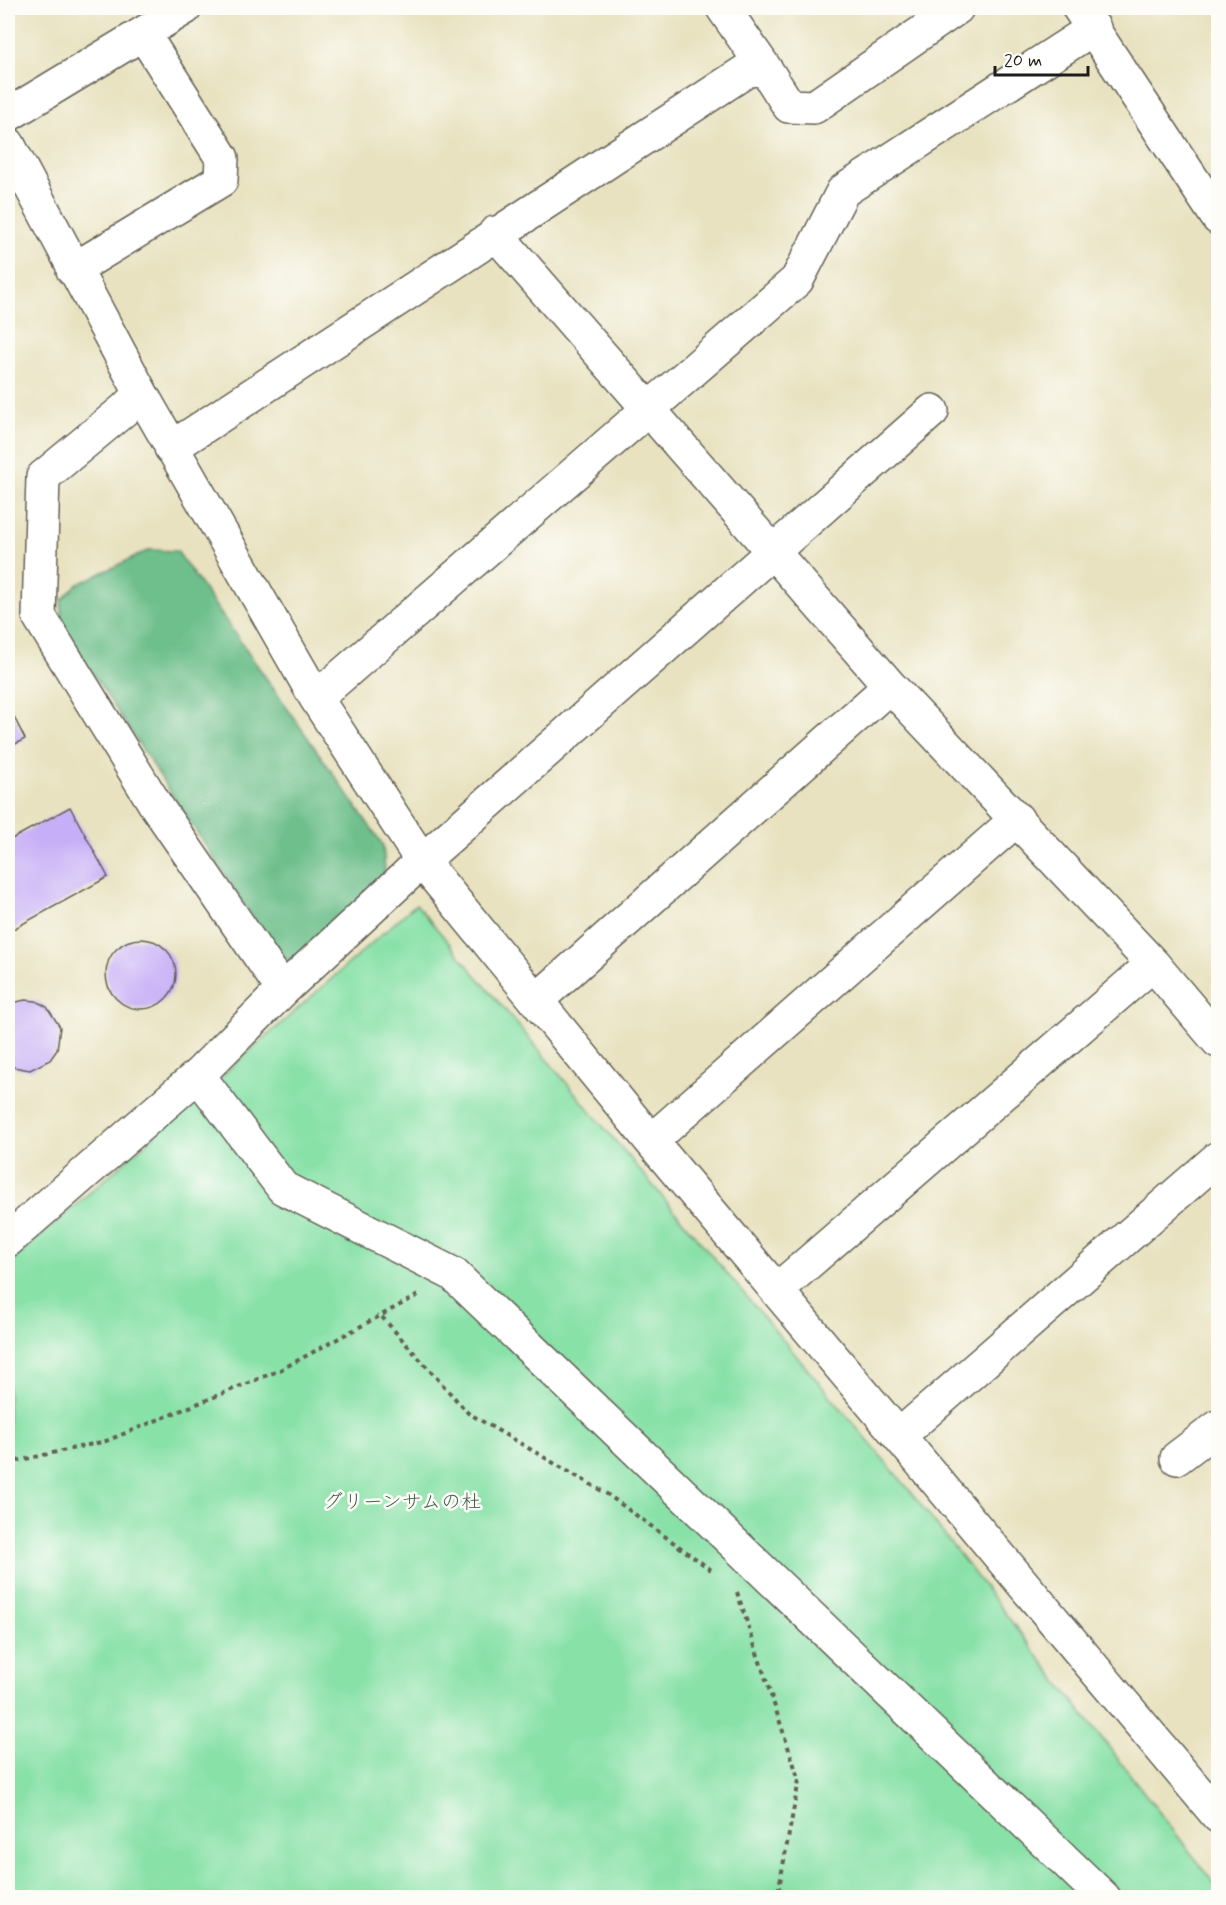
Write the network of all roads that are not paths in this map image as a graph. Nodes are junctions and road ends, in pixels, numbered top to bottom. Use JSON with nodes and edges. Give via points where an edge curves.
{"nodes":[{"id":1,"x":185,"y":8,"type":"edge"},
{"id":2,"x":723,"y":8,"type":"edge"},
{"id":3,"x":957,"y":8,"type":"edge"},
{"id":4,"x":1086,"y":18,"type":"edge"},
{"id":5,"x":144,"y":35,"type":"junction"},
{"id":6,"x":766,"y":70,"type":"junction"},
{"id":7,"x":8,"y":115,"type":"edge"},
{"id":8,"x":8,"y":144,"type":"edge"},
{"id":9,"x":1218,"y":219,"type":"edge"},
{"id":10,"x":495,"y":233,"type":"junction"},
{"id":11,"x":73,"y":270,"type":"junction"},
{"id":12,"x":142,"y":395,"type":"junction"},
{"id":13,"x":650,"y":409,"type":"junction"},
{"id":14,"x":932,"y":411,"type":"dead end"},
{"id":15,"x":171,"y":448,"type":"junction"},
{"id":16,"x":773,"y":550,"type":"junction"},
{"id":17,"x":890,"y":686,"type":"junction"},
{"id":18,"x":316,"y":698,"type":"junction"},
{"id":19,"x":1017,"y":819,"type":"junction"},
{"id":20,"x":422,"y":861,"type":"junction"},
{"id":21,"x":1153,"y":964,"type":"junction"},
{"id":22,"x":283,"y":990,"type":"junction"},
{"id":23,"x":537,"y":1000,"type":"junction"},
{"id":24,"x":1218,"y":1041,"type":"edge"},
{"id":25,"x":198,"y":1075,"type":"junction"},
{"id":26,"x":651,"y":1141,"type":"junction"},
{"id":27,"x":1218,"y":1158,"type":"edge"},
{"id":28,"x":8,"y":1240,"type":"edge"},
{"id":29,"x":777,"y":1290,"type":"junction"},
{"id":30,"x":1218,"y":1427,"type":"edge"},
{"id":31,"x":900,"y":1435,"type":"junction"},
{"id":32,"x":1177,"y":1458,"type":"dead end"},
{"id":33,"x":1218,"y":1816,"type":"edge"},
{"id":34,"x":1104,"y":1898,"type":"edge"}],
"edges":[{"from":1,"to":5,"type":"street"},
{"from":2,"to":6,"type":"street"},
{"from":3,"to":6,"type":"street","via":[[814,107],[789,106]]},
{"from":4,"to":9,"type":"street"},
{"from":4,"to":13,"type":"street","via":[[843,191],[797,280]]},
{"from":5,"to":7,"type":"street"},
{"from":5,"to":11,"type":"street","via":[[222,158],[221,180]]},
{"from":6,"to":10,"type":"street","via":[[748,69]]},
{"from":8,"to":11,"type":"street"},
{"from":10,"to":13,"type":"street"},
{"from":10,"to":15,"type":"street"},
{"from":11,"to":12,"type":"street"},
{"from":12,"to":15,"type":"street"},
{"from":12,"to":22,"type":"street","via":[[44,477],[39,616],[155,804]]},
{"from":13,"to":16,"type":"street"},
{"from":13,"to":18,"type":"street"},
{"from":14,"to":16,"type":"street"},
{"from":15,"to":18,"type":"street"},
{"from":16,"to":17,"type":"street"},
{"from":16,"to":20,"type":"street"},
{"from":17,"to":19,"type":"street"},
{"from":17,"to":23,"type":"street"},
{"from":18,"to":20,"type":"street"},
{"from":19,"to":21,"type":"street"},
{"from":19,"to":26,"type":"street"},
{"from":20,"to":22,"type":"street"},
{"from":20,"to":23,"type":"street"},
{"from":21,"to":24,"type":"street"},
{"from":21,"to":29,"type":"street"},
{"from":22,"to":25,"type":"street"},
{"from":23,"to":26,"type":"street"},
{"from":25,"to":28,"type":"street"},
{"from":25,"to":34,"type":"street","via":[[283,1188],[453,1274]]},
{"from":26,"to":29,"type":"street"},
{"from":27,"to":31,"type":"street"},
{"from":29,"to":31,"type":"street"},
{"from":30,"to":32,"type":"street"},
{"from":31,"to":33,"type":"street"}]}
